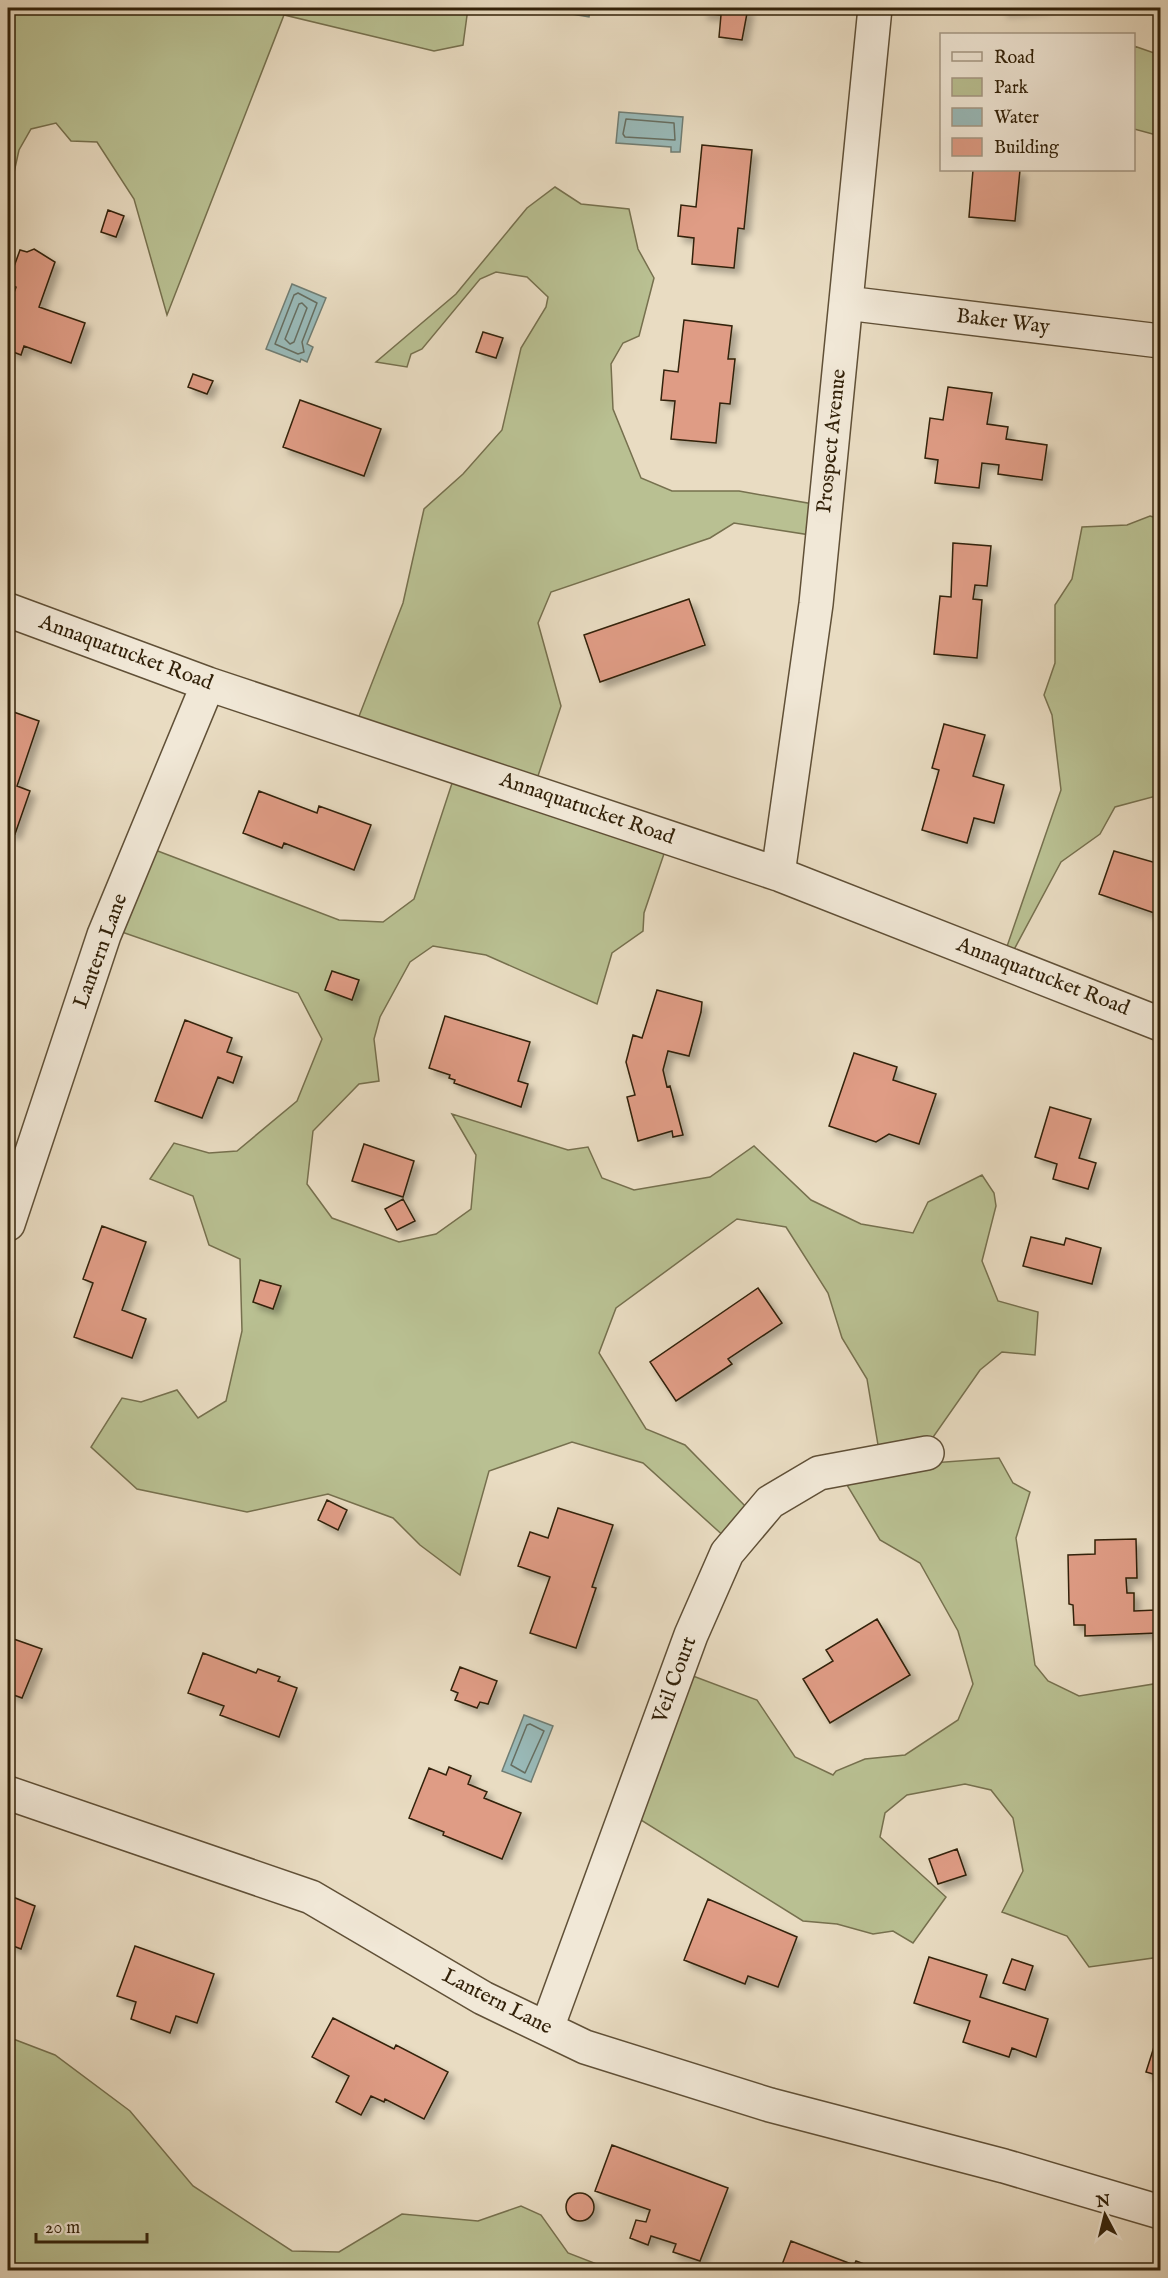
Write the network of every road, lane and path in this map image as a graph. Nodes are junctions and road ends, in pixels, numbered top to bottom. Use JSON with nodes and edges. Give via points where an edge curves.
{"nodes":[{"id":1,"x":874,"y":8,"type":"edge"},
{"id":2,"x":846,"y":303,"type":"junction"},
{"id":3,"x":1161,"y":341,"type":"edge"},
{"id":4,"x":8,"y":610,"type":"edge"},
{"id":5,"x":208,"y":684,"type":"junction"},
{"id":6,"x":778,"y":874,"type":"junction"},
{"id":7,"x":1161,"y":1024,"type":"edge"},
{"id":8,"x":8,"y":1224,"type":"edge"},
{"id":9,"x":927,"y":1453,"type":"dead end"},
{"id":10,"x":8,"y":1793,"type":"edge"},
{"id":11,"x":547,"y":2028,"type":"junction"},
{"id":12,"x":1161,"y":2212,"type":"edge"}],
"edges":[{"from":1,"to":2,"type":"street","name":"Prospect Avenue"},
{"from":2,"to":3,"type":"street","name":"Baker Way"},
{"from":2,"to":6,"type":"street","name":"Prospect Avenue","via":[[816,604]]},
{"from":4,"to":5,"type":"street","name":"Annaquatucket Road"},
{"from":5,"to":6,"type":"street","name":"Annaquatucket Road"},
{"from":5,"to":8,"type":"street","name":"Lantern Lane","via":[[104,935]]},
{"from":6,"to":7,"type":"street","name":"Annaquatucket Road"},
{"from":9,"to":11,"type":"street","name":"Veil Court","via":[[819,1473],[770,1502],[727,1553],[691,1635]]},
{"from":10,"to":11,"type":"street","name":"Lantern Lane","via":[[311,1897],[483,1998]]},
{"from":11,"to":12,"type":"street","name":"Lantern Lane","via":[[585,2047],[770,2105]]}]}
